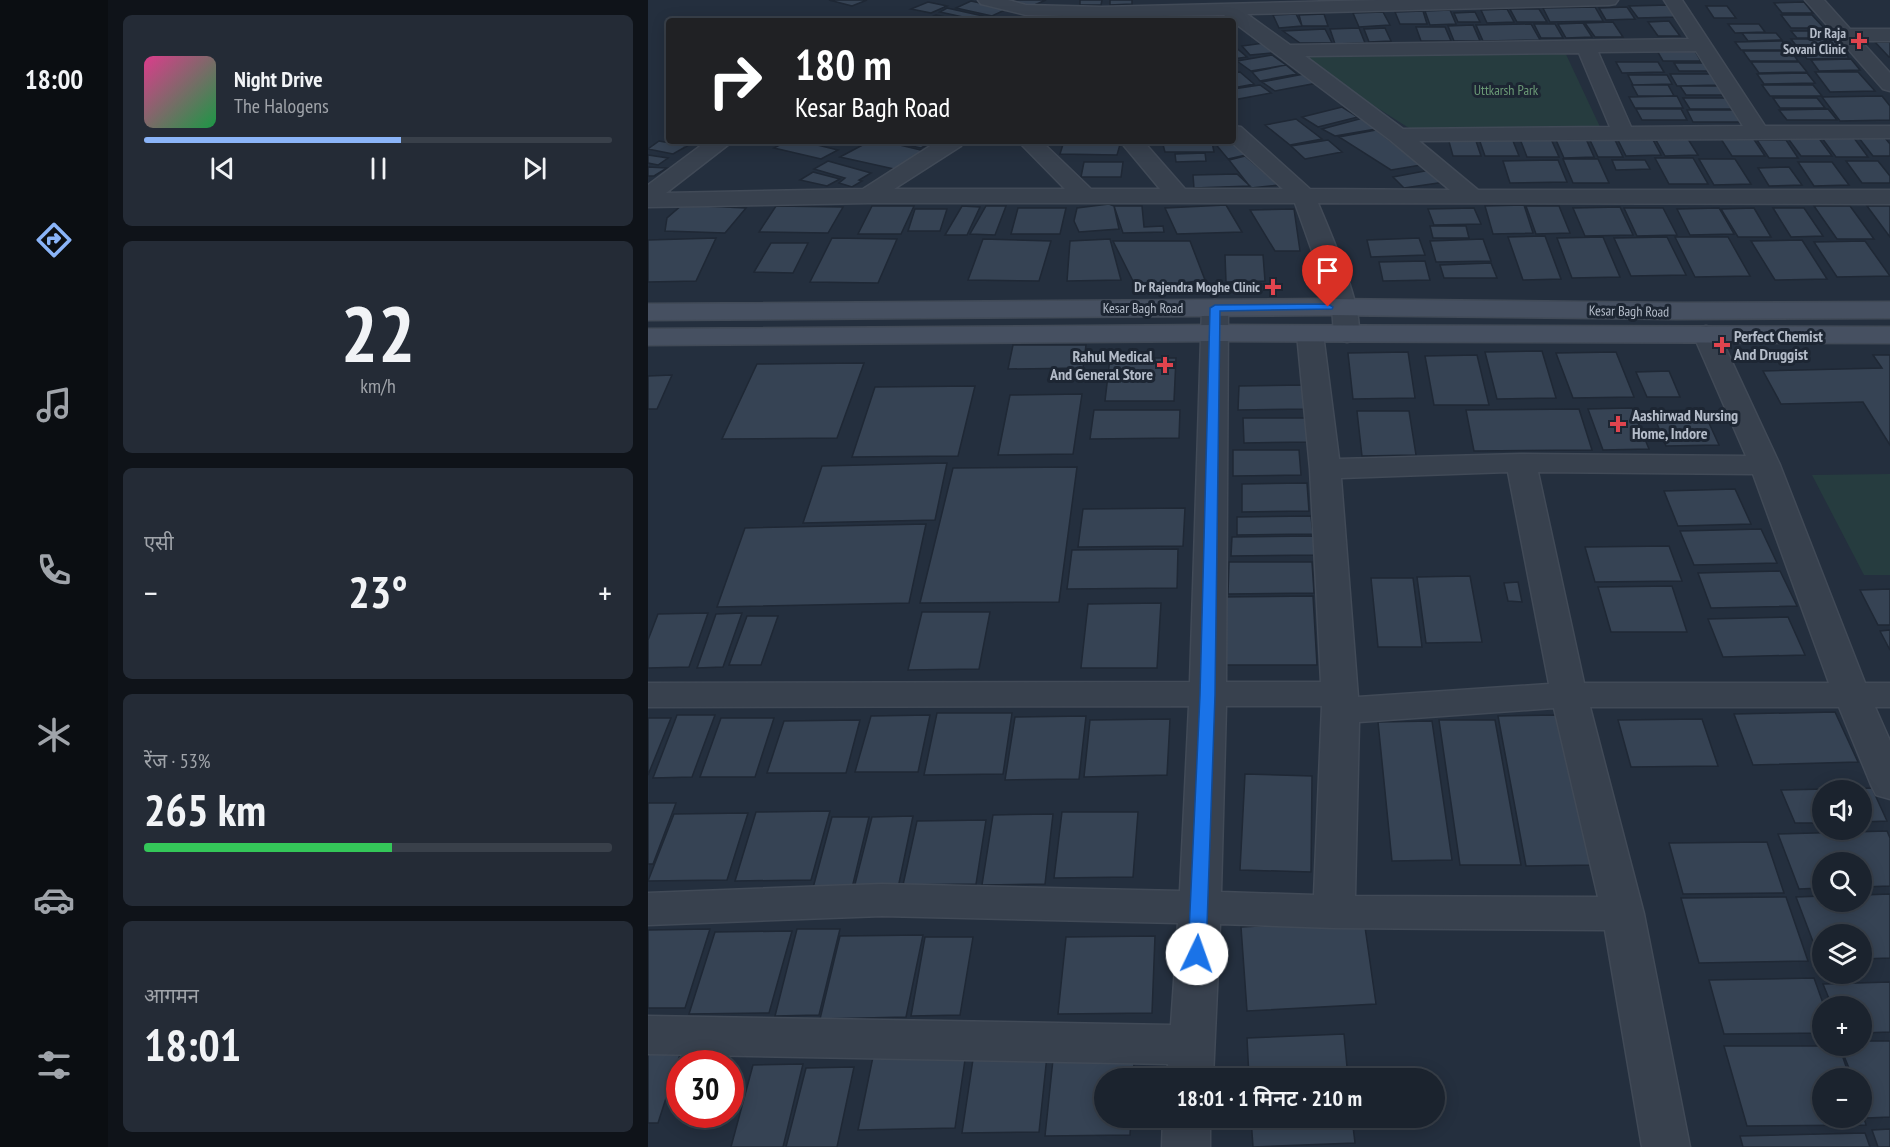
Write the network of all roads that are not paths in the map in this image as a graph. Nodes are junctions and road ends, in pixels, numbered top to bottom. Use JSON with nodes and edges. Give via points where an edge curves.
{"nodes":[{"id":1,"x":987,"y":0,"type":"edge"},
{"id":2,"x":1053,"y":0,"type":"edge"},
{"id":3,"x":1609,"y":0,"type":"edge"},
{"id":4,"x":1673,"y":0,"type":"edge"},
{"id":5,"x":1814,"y":0,"type":"edge"},
{"id":6,"x":1026,"y":10,"type":"junction"},
{"id":7,"x":1230,"y":10,"type":"junction"},
{"id":8,"x":1107,"y":17,"type":"edge"},
{"id":9,"x":1007,"y":18,"type":"edge"},
{"id":10,"x":1844,"y":35,"type":"junction"},
{"id":11,"x":1890,"y":35,"type":"edge"},
{"id":12,"x":1701,"y":45,"type":"junction"},
{"id":13,"x":1586,"y":46,"type":"junction"},
{"id":14,"x":1283,"y":51,"type":"junction"},
{"id":15,"x":1890,"y":86,"type":"edge"},
{"id":16,"x":1757,"y":131,"type":"junction"},
{"id":17,"x":1890,"y":132,"type":"edge"},
{"id":18,"x":1623,"y":133,"type":"junction"},
{"id":19,"x":1236,"y":135,"type":"edge"},
{"id":20,"x":1398,"y":135,"type":"junction"},
{"id":21,"x":717,"y":144,"type":"edge"},
{"id":22,"x":948,"y":144,"type":"edge"},
{"id":23,"x":1032,"y":144,"type":"edge"},
{"id":24,"x":1134,"y":144,"type":"edge"},
{"id":25,"x":648,"y":196,"type":"edge"},
{"id":26,"x":868,"y":196,"type":"junction"},
{"id":27,"x":1179,"y":196,"type":"junction"},
{"id":28,"x":1304,"y":196,"type":"junction"},
{"id":29,"x":1472,"y":196,"type":"junction"},
{"id":30,"x":1086,"y":197,"type":"junction"},
{"id":31,"x":1890,"y":197,"type":"edge"},
{"id":32,"x":648,"y":200,"type":"edge"},
{"id":33,"x":1345,"y":307,"type":"junction"},
{"id":34,"x":1890,"y":310,"type":"edge"},
{"id":35,"x":648,"y":312,"type":"edge"},
{"id":36,"x":1214,"y":320,"type":"junction"},
{"id":37,"x":1310,"y":334,"type":"junction"},
{"id":38,"x":1347,"y":334,"type":"junction"},
{"id":39,"x":1706,"y":334,"type":"junction"},
{"id":40,"x":1890,"y":335,"type":"edge"},
{"id":41,"x":648,"y":337,"type":"edge"},
{"id":42,"x":1521,"y":463,"type":"junction"},
{"id":43,"x":1765,"y":465,"type":"junction"},
{"id":44,"x":1325,"y":469,"type":"junction"},
{"id":45,"x":1569,"y":694,"type":"junction"},
{"id":46,"x":648,"y":695,"type":"edge"},
{"id":47,"x":1208,"y":695,"type":"junction"},
{"id":48,"x":1852,"y":695,"type":"junction"},
{"id":49,"x":1890,"y":695,"type":"edge"},
{"id":50,"x":1341,"y":702,"type":"junction"},
{"id":51,"x":1890,"y":785,"type":"edge"},
{"id":52,"x":648,"y":909,"type":"edge"},
{"id":53,"x":1200,"y":909,"type":"junction"},
{"id":54,"x":1334,"y":912,"type":"junction"},
{"id":55,"x":1623,"y":914,"type":"junction"},
{"id":56,"x":648,"y":1035,"type":"edge"},
{"id":57,"x":1191,"y":1062,"type":"edge"},
{"id":58,"x":1187,"y":1128,"type":"edge"},
{"id":59,"x":1186,"y":1147,"type":"edge"},
{"id":60,"x":1666,"y":1147,"type":"edge"}],
"edges":[{"from":1,"to":6,"type":"street"},
{"from":2,"to":6,"type":"street"},
{"from":3,"to":7,"type":"street"},
{"from":4,"to":12,"type":"street"},
{"from":5,"to":10,"type":"street"},
{"from":6,"to":8,"type":"street"},
{"from":6,"to":9,"type":"street"},
{"from":7,"to":8,"type":"street"},
{"from":7,"to":14,"type":"street"},
{"from":10,"to":11,"type":"street"},
{"from":10,"to":15,"type":"street"},
{"from":12,"to":13,"type":"street"},
{"from":12,"to":16,"type":"street"},
{"from":13,"to":14,"type":"street"},
{"from":13,"to":18,"type":"street"},
{"from":14,"to":20,"type":"street"},
{"from":16,"to":17,"type":"street"},
{"from":16,"to":18,"type":"street"},
{"from":18,"to":20,"type":"street"},
{"from":19,"to":28,"type":"street"},
{"from":20,"to":29,"type":"street"},
{"from":21,"to":25,"type":"street"},
{"from":22,"to":26,"type":"street"},
{"from":23,"to":30,"type":"street"},
{"from":24,"to":27,"type":"street"},
{"from":26,"to":30,"type":"street"},
{"from":26,"to":32,"type":"street"},
{"from":27,"to":28,"type":"street"},
{"from":27,"to":30,"type":"street"},
{"from":28,"to":29,"type":"street"},
{"from":28,"to":33,"type":"street"},
{"from":29,"to":31,"type":"street"},
{"from":33,"to":34,"type":"main road","name":"Kesar Bagh Road"},
{"from":33,"to":36,"type":"main road","name":"Kesar Bagh Road"},
{"from":33,"to":38,"type":"street"},
{"from":35,"to":36,"type":"main road","name":"Kesar Bagh Road"},
{"from":36,"to":37,"type":"main road","name":"Kesar Bagh Road"},
{"from":36,"to":41,"type":"main road","name":"Kesar Bagh Road"},
{"from":36,"to":47,"type":"street"},
{"from":37,"to":38,"type":"main road","name":"Kesar Bagh Road"},
{"from":37,"to":44,"type":"street"},
{"from":38,"to":39,"type":"main road","name":"Kesar Bagh Road"},
{"from":39,"to":40,"type":"main road","name":"Kesar Bagh Road"},
{"from":39,"to":43,"type":"street"},
{"from":42,"to":43,"type":"street"},
{"from":42,"to":44,"type":"street"},
{"from":42,"to":45,"type":"street"},
{"from":43,"to":48,"type":"street"},
{"from":44,"to":50,"type":"street"},
{"from":45,"to":48,"type":"street"},
{"from":45,"to":50,"type":"street"},
{"from":45,"to":55,"type":"street"},
{"from":46,"to":47,"type":"street"},
{"from":47,"to":50,"type":"street"},
{"from":47,"to":53,"type":"street"},
{"from":48,"to":49,"type":"street"},
{"from":48,"to":51,"type":"street"},
{"from":50,"to":54,"type":"street"},
{"from":52,"to":53,"type":"street","via":[[882,900]]},
{"from":53,"to":54,"type":"street"},
{"from":53,"to":57,"type":"street"},
{"from":54,"to":55,"type":"street"},
{"from":55,"to":60,"type":"street"},
{"from":56,"to":57,"type":"street"},
{"from":58,"to":59,"type":"street"}]}
